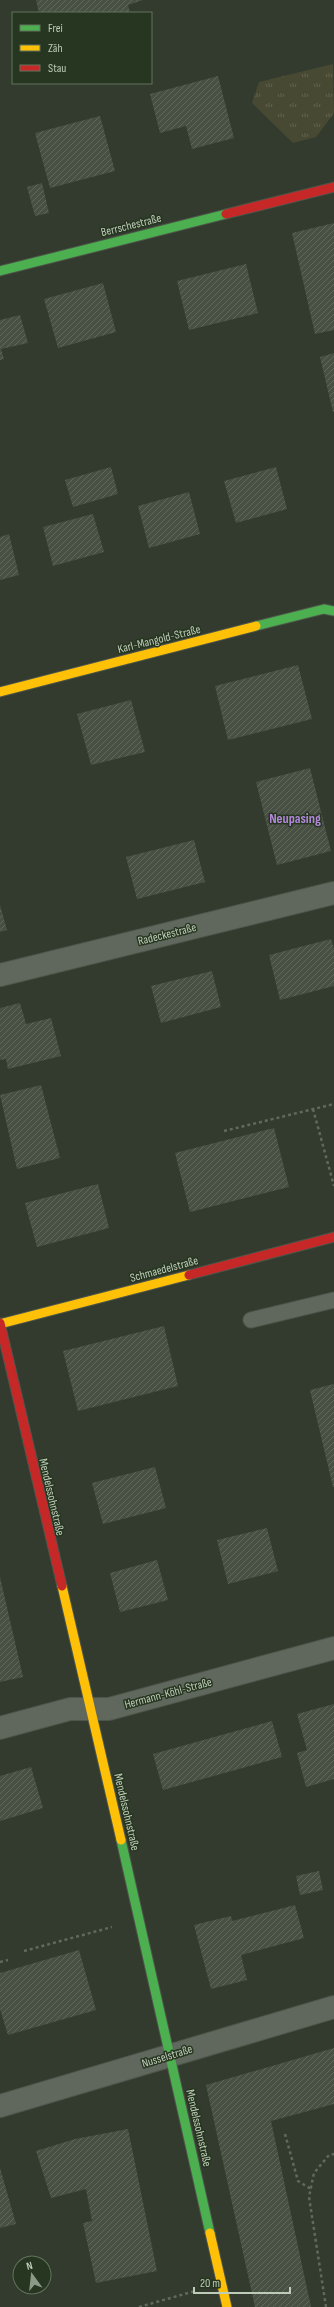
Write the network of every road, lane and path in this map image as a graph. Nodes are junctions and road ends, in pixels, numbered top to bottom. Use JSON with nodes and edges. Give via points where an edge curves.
{"nodes":[{"id":1,"x":334,"y":187,"type":"edge"},
{"id":2,"x":0,"y":271,"type":"edge"},
{"id":3,"x":334,"y":611,"type":"edge"},
{"id":4,"x":0,"y":692,"type":"edge"},
{"id":5,"x":334,"y":893,"type":"edge"},
{"id":6,"x":0,"y":975,"type":"edge"},
{"id":7,"x":334,"y":1104,"type":"edge"},
{"id":8,"x":314,"y":1109,"type":"junction"},
{"id":9,"x":224,"y":1132,"type":"dead end"},
{"id":10,"x":334,"y":1186,"type":"edge"},
{"id":11,"x":334,"y":1236,"type":"edge"},
{"id":12,"x":334,"y":1300,"type":"edge"},
{"id":13,"x":251,"y":1320,"type":"dead end"},
{"id":14,"x":0,"y":1324,"type":"edge"},
{"id":15,"x":334,"y":1648,"type":"edge"},
{"id":16,"x":90,"y":1709,"type":"junction"},
{"id":17,"x":0,"y":1728,"type":"edge"},
{"id":18,"x":140,"y":1920,"type":"junction"},
{"id":19,"x":24,"y":1951,"type":"dead end"},
{"id":20,"x":8,"y":1960,"type":"dead end"},
{"id":21,"x":0,"y":1962,"type":"edge"},
{"id":22,"x":334,"y":2007,"type":"edge"},
{"id":23,"x":170,"y":2055,"type":"junction"},
{"id":24,"x":0,"y":2106,"type":"edge"},
{"id":25,"x":285,"y":2134,"type":"dead end"},
{"id":26,"x":334,"y":2154,"type":"edge"},
{"id":27,"x":311,"y":2189,"type":"junction"},
{"id":28,"x":222,"y":2284,"type":"junction"},
{"id":29,"x":139,"y":2307,"type":"edge"},
{"id":30,"x":227,"y":2307,"type":"edge"},
{"id":31,"x":326,"y":2307,"type":"edge"}],
"edges":[{"from":1,"to":2,"type":"street","name":"Berrschestraße"},
{"from":3,"to":4,"type":"street","name":"Karl-Mangold-Straße","via":[[324,609]]},
{"from":5,"to":6,"type":"street","name":"Radeckestraße"},
{"from":7,"to":8,"type":"path"},
{"from":8,"to":9,"type":"path"},
{"from":8,"to":10,"type":"path"},
{"from":11,"to":14,"type":"street","name":"Schmaedelstraße"},
{"from":12,"to":13,"type":"lane"},
{"from":14,"to":16,"type":"street","name":"Mendelssohnstraße"},
{"from":15,"to":16,"type":"street","name":"Hermann-Köhl-Straße","via":[[109,1709]]},
{"from":16,"to":17,"type":"street","name":"Hermann-Köhl-Straße","via":[[70,1709]]},
{"from":16,"to":18,"type":"street","name":"Mendelssohnstraße"},
{"from":18,"to":19,"type":"path"},
{"from":18,"to":23,"type":"street","name":"Mendelssohnstraße"},
{"from":20,"to":21,"type":"path"},
{"from":22,"to":23,"type":"street","name":"Nusselstraße"},
{"from":23,"to":24,"type":"street","name":"Nusselstraße"},
{"from":23,"to":28,"type":"street","name":"Mendelssohnstraße"},
{"from":25,"to":27,"type":"path","via":[[298,2181]]},
{"from":26,"to":27,"type":"path","via":[[329,2155],[314,2173]]},
{"from":27,"to":31,"type":"path","via":[[309,2198]]},
{"from":28,"to":29,"type":"path"},
{"from":28,"to":30,"type":"street","name":"Mendelssohnstraße"}]}
